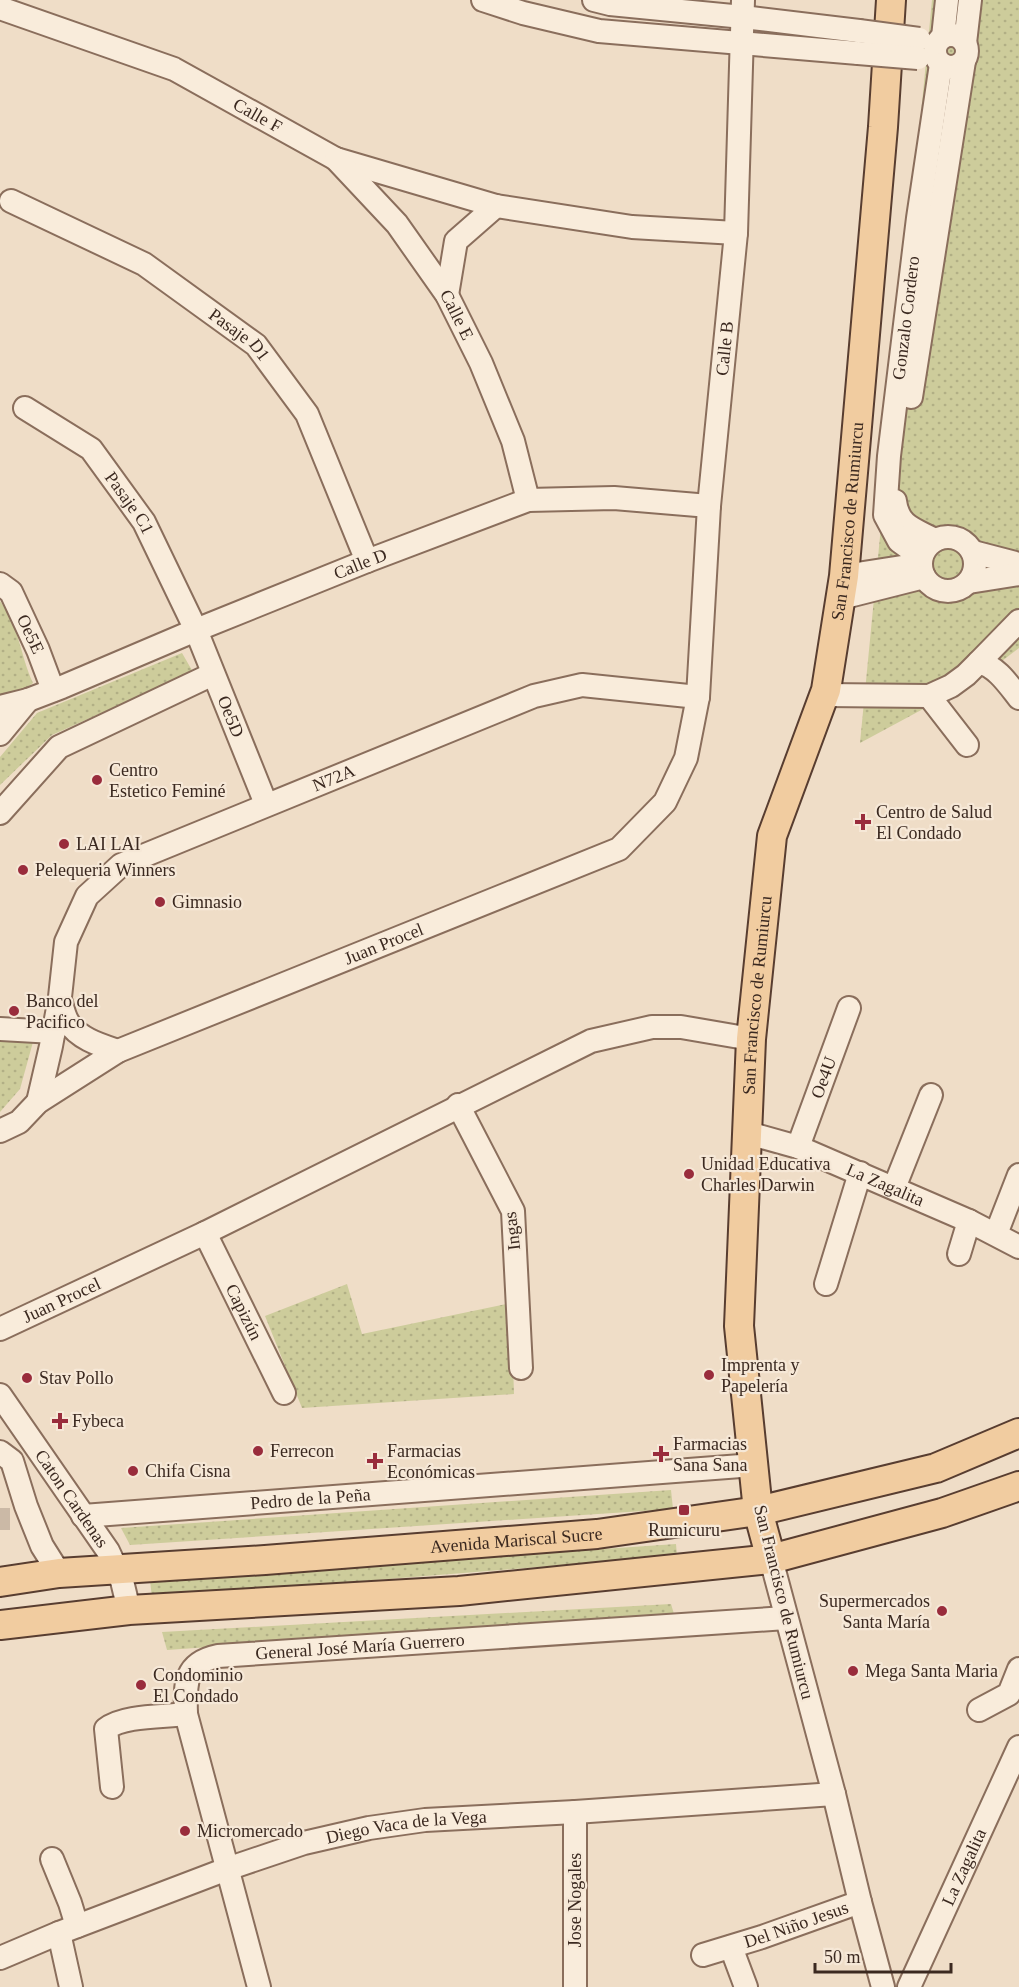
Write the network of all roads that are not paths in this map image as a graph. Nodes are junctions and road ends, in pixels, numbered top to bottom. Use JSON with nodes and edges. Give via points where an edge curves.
{"nodes":[{"id":1,"x":483,"y":0,"type":"edge"},
{"id":2,"x":594,"y":0,"type":"edge"},
{"id":3,"x":891,"y":0,"type":"edge"},
{"id":4,"x":947,"y":0,"type":"edge"},
{"id":5,"x":970,"y":0,"type":"edge"},
{"id":6,"x":0,"y":8,"type":"edge"},
{"id":7,"x":743,"y":8,"type":"edge"},
{"id":8,"x":16,"y":9,"type":"edge"},
{"id":9,"x":858,"y":42,"type":"junction"},
{"id":10,"x":743,"y":43,"type":"junction"},
{"id":11,"x":932,"y":49,"type":"junction"},
{"id":12,"x":965,"y":52,"type":"junction"},
{"id":13,"x":336,"y":159,"type":"junction"},
{"id":14,"x":11,"y":201,"type":"dead end"},
{"id":15,"x":496,"y":206,"type":"junction"},
{"id":16,"x":929,"y":219,"type":"junction"},
{"id":17,"x":736,"y":233,"type":"junction"},
{"id":18,"x":447,"y":295,"type":"junction"},
{"id":19,"x":25,"y":408,"type":"dead end"},
{"id":20,"x":528,"y":500,"type":"junction"},
{"id":21,"x":710,"y":506,"type":"junction"},
{"id":22,"x":973,"y":552,"type":"junction"},
{"id":23,"x":925,"y":559,"type":"junction"},
{"id":24,"x":367,"y":561,"type":"junction"},
{"id":25,"x":1019,"y":564,"type":"edge"},
{"id":26,"x":1019,"y":574,"type":"edge"},
{"id":27,"x":969,"y":582,"type":"junction"},
{"id":28,"x":0,"y":584,"type":"edge"},
{"id":29,"x":842,"y":587,"type":"junction"},
{"id":30,"x":1019,"y":621,"type":"edge"},
{"id":31,"x":196,"y":630,"type":"junction"},
{"id":32,"x":980,"y":662,"type":"junction"},
{"id":33,"x":213,"y":674,"type":"junction"},
{"id":34,"x":53,"y":690,"type":"junction"},
{"id":35,"x":825,"y":695,"type":"junction"},
{"id":36,"x":929,"y":696,"type":"junction"},
{"id":37,"x":698,"y":697,"type":"junction"},
{"id":38,"x":1019,"y":698,"type":"edge"},
{"id":39,"x":28,"y":699,"type":"junction"},
{"id":40,"x":0,"y":707,"type":"edge"},
{"id":41,"x":0,"y":734,"type":"edge"},
{"id":42,"x":967,"y":745,"type":"dead end"},
{"id":43,"x":266,"y":804,"type":"junction"},
{"id":44,"x":0,"y":813,"type":"edge"},
{"id":45,"x":60,"y":997,"type":"junction"},
{"id":46,"x":849,"y":1008,"type":"dead end"},
{"id":47,"x":0,"y":1029,"type":"edge"},
{"id":48,"x":54,"y":1032,"type":"junction"},
{"id":49,"x":751,"y":1039,"type":"junction"},
{"id":50,"x":118,"y":1051,"type":"junction"},
{"id":51,"x":931,"y":1095,"type":"dead end"},
{"id":52,"x":38,"y":1102,"type":"junction"},
{"id":53,"x":458,"y":1105,"type":"junction"},
{"id":54,"x":0,"y":1131,"type":"edge"},
{"id":55,"x":748,"y":1133,"type":"junction"},
{"id":56,"x":798,"y":1147,"type":"junction"},
{"id":57,"x":860,"y":1173,"type":"junction"},
{"id":58,"x":1019,"y":1175,"type":"edge"},
{"id":59,"x":894,"y":1188,"type":"junction"},
{"id":60,"x":969,"y":1221,"type":"junction"},
{"id":61,"x":205,"y":1233,"type":"junction"},
{"id":62,"x":996,"y":1234,"type":"junction"},
{"id":63,"x":1019,"y":1247,"type":"edge"},
{"id":64,"x":958,"y":1254,"type":"dead end"},
{"id":65,"x":826,"y":1284,"type":"dead end"},
{"id":66,"x":0,"y":1329,"type":"edge"},
{"id":67,"x":521,"y":1368,"type":"dead end"},
{"id":68,"x":284,"y":1393,"type":"dead end"},
{"id":69,"x":0,"y":1395,"type":"edge"},
{"id":70,"x":23,"y":1429,"type":"junction"},
{"id":71,"x":0,"y":1431,"type":"edge"},
{"id":72,"x":1019,"y":1433,"type":"edge"},
{"id":73,"x":0,"y":1452,"type":"edge"},
{"id":74,"x":754,"y":1465,"type":"junction"},
{"id":75,"x":1019,"y":1486,"type":"edge"},
{"id":76,"x":758,"y":1511,"type":"junction"},
{"id":77,"x":83,"y":1516,"type":"junction"},
{"id":78,"x":10,"y":1519,"type":"tunnel mouth"},
{"id":79,"x":35,"y":1529,"type":"junction"},
{"id":80,"x":771,"y":1559,"type":"junction"},
{"id":81,"x":116,"y":1571,"type":"junction"},
{"id":82,"x":59,"y":1573,"type":"junction"},
{"id":83,"x":0,"y":1582,"type":"edge"},
{"id":84,"x":129,"y":1610,"type":"junction"},
{"id":85,"x":786,"y":1617,"type":"junction"},
{"id":86,"x":0,"y":1625,"type":"edge"},
{"id":87,"x":1019,"y":1669,"type":"edge"},
{"id":88,"x":980,"y":1710,"type":"dead end"},
{"id":89,"x":186,"y":1714,"type":"junction"},
{"id":90,"x":1019,"y":1747,"type":"edge"},
{"id":91,"x":112,"y":1787,"type":"dead end"},
{"id":92,"x":834,"y":1794,"type":"junction"},
{"id":93,"x":575,"y":1812,"type":"junction"},
{"id":94,"x":52,"y":1858,"type":"dead end"},
{"id":95,"x":227,"y":1869,"type":"junction"},
{"id":96,"x":860,"y":1902,"type":"junction"},
{"id":97,"x":68,"y":1929,"type":"junction"},
{"id":98,"x":731,"y":1947,"type":"junction"},
{"id":99,"x":703,"y":1955,"type":"dead end"},
{"id":100,"x":0,"y":1958,"type":"edge"},
{"id":101,"x":71,"y":1987,"type":"edge"},
{"id":102,"x":259,"y":1987,"type":"edge"},
{"id":103,"x":575,"y":1987,"type":"edge"},
{"id":104,"x":746,"y":1987,"type":"edge"},
{"id":105,"x":883,"y":1987,"type":"edge"},
{"id":106,"x":909,"y":1987,"type":"edge"}],
"edges":[{"from":1,"to":10,"type":"street","via":[[599,31]]},
{"from":2,"to":7,"type":"street","via":[[610,4]]},
{"from":3,"to":29,"type":"main road","name":"San Francisco de Rumiurcu"},
{"from":4,"to":11,"type":"street","name":"Gonzalo Cordero"},
{"from":5,"to":12,"type":"street","name":"Gonzalo Cordero"},
{"from":6,"to":8,"type":"street","name":"Calle F"},
{"from":7,"to":9,"type":"street"},
{"from":7,"to":10,"type":"street","name":"Calle B"},
{"from":8,"to":13,"type":"street","name":"Calle F","via":[[174,69]]},
{"from":9,"to":10,"type":"street"},
{"from":9,"to":11,"type":"street","bridge":true},
{"from":10,"to":17,"type":"street","name":"Calle B"},
{"from":11,"to":12,"type":"street","via":[[956,35]]},
{"from":11,"to":12,"type":"street","via":[[953,68]]},
{"from":11,"to":16,"type":"street","name":"Gonzalo Cordero"},
{"from":12,"to":16,"type":"street","name":"Gonzalo Cordero"},
{"from":13,"to":15,"type":"street","name":"Calle F"},
{"from":13,"to":18,"type":"street","name":"Calle E","via":[[397,224]]},
{"from":14,"to":24,"type":"street","name":"Pasaje D1","via":[[144,264],[256,345],[307,414]]},
{"from":15,"to":17,"type":"street","name":"Calle F","via":[[632,227]]},
{"from":15,"to":18,"type":"street","via":[[456,241]]},
{"from":16,"to":23,"type":"street","name":"Gonzalo Cordero","via":[[889,456],[885,516],[899,541]]},
{"from":17,"to":21,"type":"street","name":"Calle B"},
{"from":18,"to":20,"type":"street","name":"Calle E","via":[[513,441]]},
{"from":19,"to":31,"type":"street","name":"Pasaje C1","via":[[91,448],[144,522]]},
{"from":20,"to":21,"type":"street","name":"Calle D","via":[[614,498]]},
{"from":20,"to":24,"type":"street","name":"Calle D"},
{"from":21,"to":37,"type":"street","name":"Calle B"},
{"from":22,"to":23,"type":"street","via":[[957,538],[945,537]]},
{"from":22,"to":25,"type":"street"},
{"from":22,"to":27,"type":"street","via":[[976,562]]},
{"from":23,"to":27,"type":"street","via":[[931,585],[940,590],[951,591]]},
{"from":23,"to":29,"type":"street"},
{"from":24,"to":31,"type":"street","name":"Calle D"},
{"from":26,"to":27,"type":"street"},
{"from":28,"to":34,"type":"street","name":"Oe5E","via":[[11,592]]},
{"from":29,"to":35,"type":"main road","name":"San Francisco de Rumiurcu"},
{"from":30,"to":32,"type":"street"},
{"from":31,"to":33,"type":"street","name":"Oe5D"},
{"from":31,"to":34,"type":"street","name":"Calle D"},
{"from":32,"to":36,"type":"street","via":[[951,686]]},
{"from":32,"to":38,"type":"street","via":[[989,664]]},
{"from":33,"to":43,"type":"street","name":"Oe5D"},
{"from":33,"to":44,"type":"street","via":[[59,747]]},
{"from":34,"to":39,"type":"street","name":"Calle D"},
{"from":35,"to":36,"type":"street"},
{"from":35,"to":49,"type":"main road","name":"San Francisco de Rumiurcu","via":[[772,836]]},
{"from":36,"to":42,"type":"street"},
{"from":37,"to":43,"type":"street","name":"N72A","via":[[582,685],[534,696]]},
{"from":37,"to":50,"type":"street","name":"Juan Procel","via":[[686,758],[665,802],[619,849]]},
{"from":39,"to":40,"type":"street","name":"Calle D"},
{"from":39,"to":41,"type":"street"},
{"from":43,"to":45,"type":"street","name":"N72A","via":[[121,865],[87,897],[66,942]]},
{"from":45,"to":48,"type":"street","name":"N72A"},
{"from":45,"to":50,"type":"street","name":"N72A","via":[[67,1022],[96,1044]]},
{"from":46,"to":56,"type":"street","name":"Oe4U"},
{"from":47,"to":48,"type":"street"},
{"from":48,"to":52,"type":"street","name":"N72A"},
{"from":49,"to":53,"type":"street","name":"Juan Procel","via":[[681,1027],[630,1031],[591,1041]]},
{"from":49,"to":55,"type":"main road","name":"San Francisco de Rumiurcu"},
{"from":50,"to":52,"type":"street","name":"Juan Procel"},
{"from":51,"to":59,"type":"street"},
{"from":52,"to":54,"type":"street","name":"Juan Procel","via":[[19,1122]]},
{"from":53,"to":61,"type":"street","name":"Juan Procel"},
{"from":53,"to":67,"type":"street","name":"Ingas","via":[[513,1211]]},
{"from":55,"to":56,"type":"street","name":"La Zagalita"},
{"from":55,"to":74,"type":"main road","name":"San Francisco de Rumiurcu","via":[[739,1326]]},
{"from":56,"to":57,"type":"street","name":"La Zagalita"},
{"from":57,"to":59,"type":"street","name":"La Zagalita"},
{"from":57,"to":65,"type":"street"},
{"from":58,"to":62,"type":"street"},
{"from":59,"to":60,"type":"street","name":"La Zagalita"},
{"from":60,"to":62,"type":"street","name":"La Zagalita"},
{"from":60,"to":64,"type":"street"},
{"from":61,"to":66,"type":"street","name":"Juan Procel"},
{"from":61,"to":68,"type":"street","name":"Capizún"},
{"from":62,"to":63,"type":"street","name":"La Zagalita"},
{"from":69,"to":70,"type":"street","name":"Caton Cardenas"},
{"from":70,"to":71,"type":"street"},
{"from":70,"to":77,"type":"street","name":"Caton Cardenas"},
{"from":72,"to":76,"type":"main road","name":"Avenida Mariscal Sucre","via":[[936,1468]]},
{"from":73,"to":79,"type":"street","via":[[12,1461]]},
{"from":74,"to":76,"type":"main road","name":"San Francisco de Rumiurcu"},
{"from":74,"to":77,"type":"street","name":"Pedro de la Peña"},
{"from":75,"to":80,"type":"main road","via":[[942,1513]]},
{"from":76,"to":80,"type":"main road","name":"San Francisco de Rumiurcu"},
{"from":76,"to":81,"type":"main road","name":"Avenida Mariscal Sucre","via":[[597,1534]]},
{"from":77,"to":81,"type":"street","name":"Caton Cardenas","via":[[108,1551]]},
{"from":78,"to":79,"type":"street"},
{"from":79,"to":82,"type":"street"},
{"from":80,"to":84,"type":"main road","via":[[459,1591]]},
{"from":80,"to":85,"type":"street","name":"San Francisco de Rumiurcu"},
{"from":81,"to":82,"type":"main road","name":"Avenida Mariscal Sucre"},
{"from":81,"to":84,"type":"street","name":"Caton Cardenas"},
{"from":82,"to":83,"type":"main road","name":"Avenida Mariscal Sucre"},
{"from":84,"to":86,"type":"main road"},
{"from":85,"to":89,"type":"street","name":"General José María Guerrero","via":[[218,1656],[205,1659],[187,1678]]},
{"from":85,"to":92,"type":"street","name":"San Francisco de Rumiurcu"},
{"from":87,"to":88,"type":"street","via":[[1009,1694]]},
{"from":89,"to":91,"type":"street","via":[[124,1720],[106,1728]]},
{"from":89,"to":95,"type":"street","name":"General José María Guerrero"},
{"from":90,"to":106,"type":"street","name":"La Zagalita"},
{"from":92,"to":93,"type":"street","name":"Diego Vaca de la Vega"},
{"from":92,"to":96,"type":"street","name":"San Francisco de Rumiurcu"},
{"from":93,"to":95,"type":"street","name":"Diego Vaca de la Vega","via":[[425,1820],[369,1828],[304,1843]]},
{"from":93,"to":103,"type":"street","name":"Jose Nogales"},
{"from":94,"to":97,"type":"street","via":[[70,1904]]},
{"from":95,"to":97,"type":"street","name":"Diego Vaca de la Vega"},
{"from":95,"to":102,"type":"street","name":"General José María Guerrero"},
{"from":96,"to":98,"type":"street","name":"Del Niño Jesus"},
{"from":96,"to":105,"type":"street","name":"San Francisco de Rumiurcu"},
{"from":97,"to":100,"type":"street","name":"Diego Vaca de la Vega"},
{"from":97,"to":101,"type":"street"},
{"from":98,"to":99,"type":"street","name":"Del Niño Jesus"},
{"from":98,"to":104,"type":"street","name":"Del Niño Jesus"}]}
